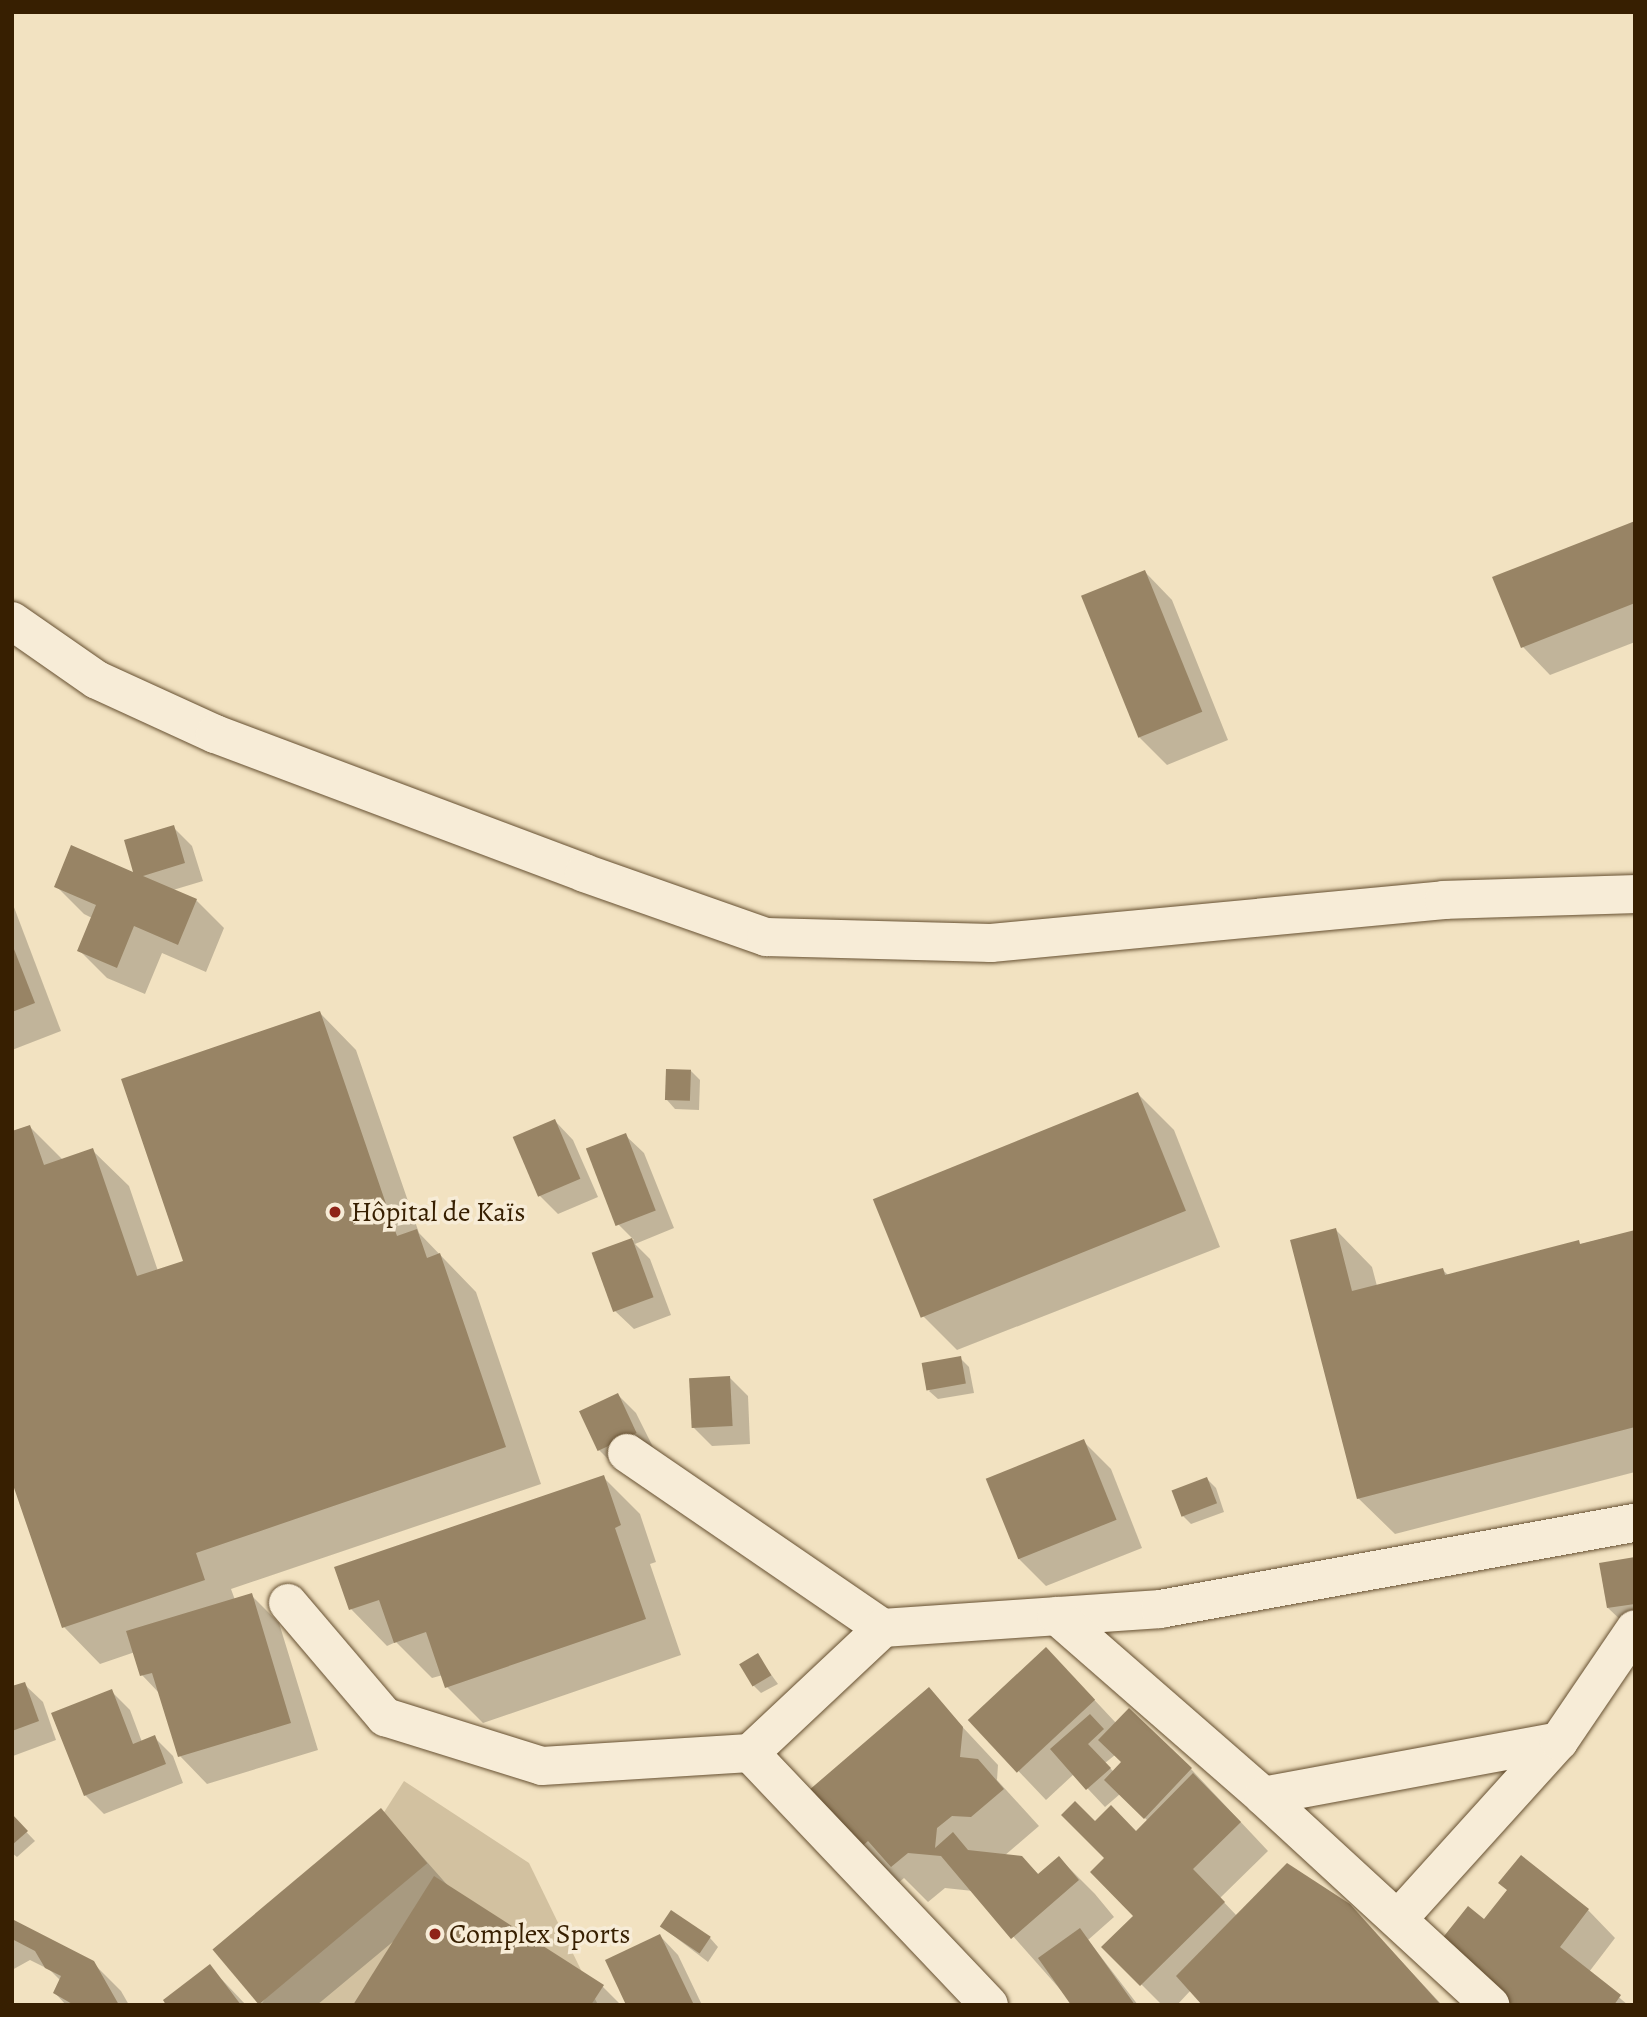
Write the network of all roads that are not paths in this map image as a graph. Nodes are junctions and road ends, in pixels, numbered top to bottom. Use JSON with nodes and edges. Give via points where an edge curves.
{"nodes":[{"id":1,"x":12,"y":621,"type":"edge"},
{"id":2,"x":1635,"y":894,"type":"edge"},
{"id":3,"x":627,"y":1453,"type":"dead end"},
{"id":4,"x":1635,"y":1523,"type":"edge"},
{"id":5,"x":288,"y":1603,"type":"dead end"},
{"id":6,"x":1056,"y":1616,"type":"junction"},
{"id":7,"x":883,"y":1628,"type":"junction"},
{"id":8,"x":1635,"y":1629,"type":"edge"},
{"id":9,"x":1559,"y":1741,"type":"junction"},
{"id":10,"x":750,"y":1753,"type":"junction"},
{"id":11,"x":1263,"y":1796,"type":"junction"},
{"id":12,"x":1398,"y":1919,"type":"junction"},
{"id":13,"x":989,"y":2005,"type":"edge"},
{"id":14,"x":1490,"y":2005,"type":"edge"}],
"edges":[{"from":1,"to":2,"type":"street","via":[[97,680],[215,734],[766,937],[991,943],[1444,900]]},
{"from":3,"to":7,"type":"street"},
{"from":4,"to":6,"type":"street","via":[[1160,1609]]},
{"from":5,"to":10,"type":"street","via":[[385,1717],[542,1766]]},
{"from":6,"to":7,"type":"street"},
{"from":6,"to":11,"type":"street"},
{"from":7,"to":10,"type":"street"},
{"from":8,"to":9,"type":"street"},
{"from":9,"to":11,"type":"street"},
{"from":9,"to":12,"type":"street"},
{"from":10,"to":13,"type":"street"},
{"from":11,"to":12,"type":"street"},
{"from":12,"to":14,"type":"street"}]}
